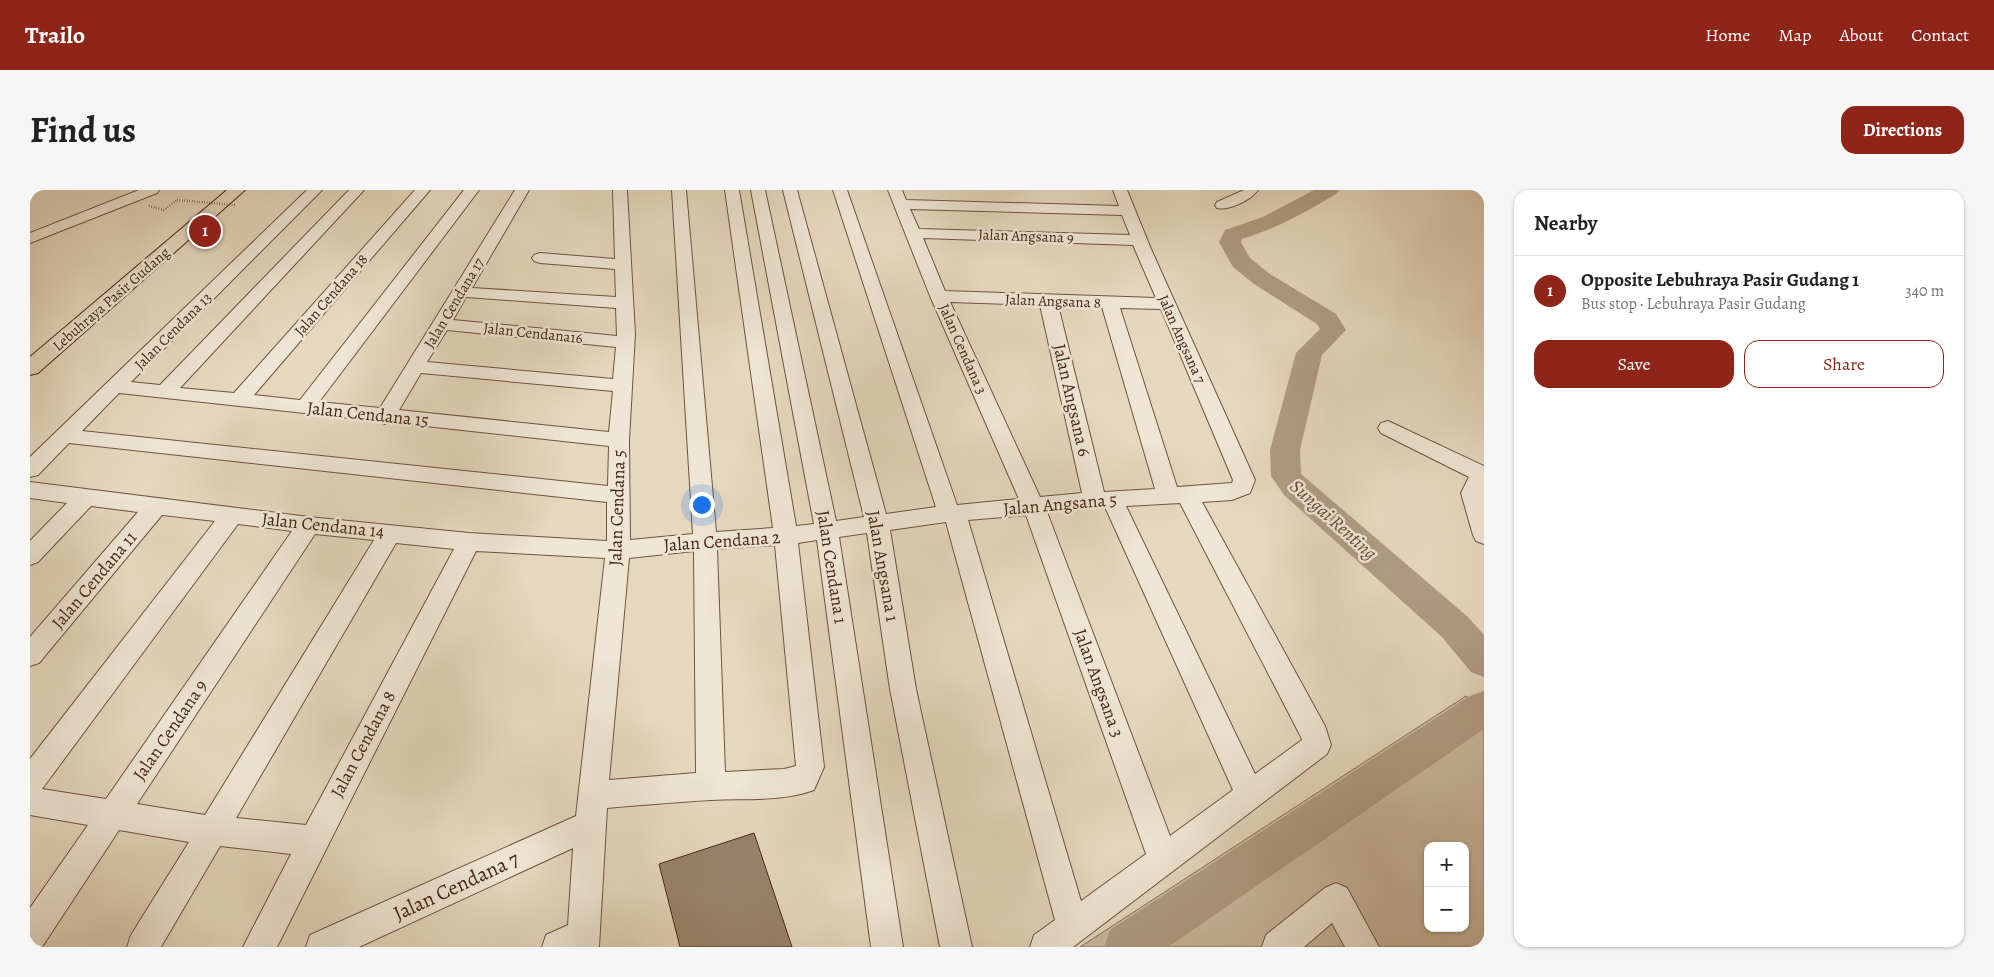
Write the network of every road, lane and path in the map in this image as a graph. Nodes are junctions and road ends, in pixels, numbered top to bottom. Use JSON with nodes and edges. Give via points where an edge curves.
{"nodes":[{"id":1,"x":152,"y":190,"type":"edge"},
{"id":2,"x":216,"y":190,"type":"edge"},
{"id":3,"x":316,"y":190,"type":"edge"},
{"id":4,"x":357,"y":190,"type":"edge"},
{"id":5,"x":423,"y":190,"type":"edge"},
{"id":6,"x":472,"y":190,"type":"edge"},
{"id":7,"x":522,"y":190,"type":"edge"},
{"id":8,"x":620,"y":190,"type":"edge"},
{"id":9,"x":679,"y":190,"type":"edge"},
{"id":10,"x":732,"y":190,"type":"edge"},
{"id":11,"x":758,"y":190,"type":"edge"},
{"id":12,"x":790,"y":190,"type":"edge"},
{"id":13,"x":840,"y":190,"type":"edge"},
{"id":14,"x":1120,"y":190,"type":"edge"},
{"id":15,"x":1251,"y":190,"type":"edge"},
{"id":16,"x":236,"y":197,"type":"edge"},
{"id":17,"x":898,"y":197,"type":"edge"},
{"id":18,"x":1222,"y":205,"type":"dead end"},
{"id":19,"x":164,"y":210,"type":"dead end"},
{"id":20,"x":1129,"y":211,"type":"junction"},
{"id":21,"x":913,"y":233,"type":"junction"},
{"id":22,"x":30,"y":238,"type":"edge"},
{"id":23,"x":1140,"y":240,"type":"junction"},
{"id":24,"x":540,"y":258,"type":"dead end"},
{"id":25,"x":623,"y":265,"type":"junction"},
{"id":26,"x":461,"y":292,"type":"junction"},
{"id":27,"x":939,"y":296,"type":"junction"},
{"id":28,"x":1048,"y":301,"type":"junction"},
{"id":29,"x":625,"y":303,"type":"junction"},
{"id":30,"x":1110,"y":303,"type":"junction"},
{"id":31,"x":1167,"y":304,"type":"junction"},
{"id":32,"x":441,"y":324,"type":"junction"},
{"id":33,"x":625,"y":342,"type":"junction"},
{"id":34,"x":30,"y":346,"type":"edge"},
{"id":35,"x":415,"y":367,"type":"junction"},
{"id":36,"x":30,"y":368,"type":"edge"},
{"id":37,"x":623,"y":386,"type":"junction"},
{"id":38,"x":116,"y":387,"type":"junction"},
{"id":39,"x":165,"y":392,"type":"junction"},
{"id":40,"x":239,"y":400,"type":"junction"},
{"id":41,"x":305,"y":407,"type":"junction"},
{"id":42,"x":385,"y":417,"type":"junction"},
{"id":43,"x":1388,"y":428,"type":"dead end"},
{"id":44,"x":65,"y":436,"type":"junction"},
{"id":45,"x":620,"y":440,"type":"junction"},
{"id":46,"x":30,"y":470,"type":"edge"},
{"id":47,"x":1482,"y":475,"type":"edge"},
{"id":48,"x":1242,"y":488,"type":"joint"},
{"id":49,"x":30,"y":490,"type":"edge"},
{"id":50,"x":618,"y":495,"type":"junction"},
{"id":51,"x":1178,"y":495,"type":"junction"},
{"id":52,"x":87,"y":496,"type":"junction"},
{"id":53,"x":1104,"y":500,"type":"junction"},
{"id":54,"x":157,"y":505,"type":"junction"},
{"id":55,"x":1034,"y":507,"type":"junction"},
{"id":56,"x":952,"y":513,"type":"junction"},
{"id":57,"x":233,"y":515,"type":"junction"},
{"id":58,"x":877,"y":522,"type":"junction"},
{"id":59,"x":309,"y":524,"type":"junction"},
{"id":60,"x":827,"y":531,"type":"junction"},
{"id":61,"x":390,"y":533,"type":"junction"},
{"id":62,"x":1484,"y":535,"type":"edge"},
{"id":63,"x":786,"y":536,"type":"junction"},
{"id":64,"x":705,"y":541,"type":"junction"},
{"id":65,"x":469,"y":542,"type":"junction"},
{"id":66,"x":618,"y":550,"type":"junction"},
{"id":67,"x":30,"y":556,"type":"edge"},
{"id":68,"x":30,"y":655,"type":"edge"},
{"id":69,"x":30,"y":782,"type":"edge"},
{"id":70,"x":711,"y":786,"type":"junction"},
{"id":71,"x":1250,"y":796,"type":"junction"},
{"id":72,"x":30,"y":801,"type":"edge"},
{"id":73,"x":592,"y":810,"type":"junction"},
{"id":74,"x":113,"y":815,"type":"junction"},
{"id":75,"x":214,"y":831,"type":"junction"},
{"id":76,"x":312,"y":841,"type":"junction"},
{"id":77,"x":1164,"y":860,"type":"junction"},
{"id":78,"x":1073,"y":928,"type":"junction"},
{"id":79,"x":30,"y":936,"type":"edge"},
{"id":80,"x":575,"y":943,"type":"edge"},
{"id":81,"x":143,"y":947,"type":"edge"},
{"id":82,"x":259,"y":947,"type":"edge"},
{"id":83,"x":322,"y":947,"type":"edge"},
{"id":84,"x":887,"y":947,"type":"edge"},
{"id":85,"x":956,"y":947,"type":"edge"},
{"id":86,"x":1046,"y":947,"type":"edge"},
{"id":87,"x":1278,"y":947,"type":"edge"},
{"id":88,"x":1363,"y":947,"type":"edge"}],
"edges":[{"from":1,"to":22,"type":"street"},
{"from":2,"to":34,"type":"highway","name":"Lebuhraya Pasir Gudang"},
{"from":3,"to":38,"type":"street","name":"Jalan Cendana 13"},
{"from":4,"to":39,"type":"street"},
{"from":5,"to":40,"type":"street","name":"Jalan Cendana 18"},
{"from":6,"to":41,"type":"street"},
{"from":7,"to":26,"type":"street","name":"Jalan Cendana 17"},
{"from":8,"to":25,"type":"street","name":"Jalan Cendana 5"},
{"from":9,"to":64,"type":"street"},
{"from":10,"to":63,"type":"street"},
{"from":11,"to":60,"type":"street","name":"Jalan Cendana 1"},
{"from":12,"to":58,"type":"street","name":"Jalan Angsana 1"},
{"from":13,"to":56,"type":"street"},
{"from":14,"to":20,"type":"street","name":"Jalan Angsana 7"},
{"from":15,"to":18,"type":"street"},
{"from":16,"to":19,"type":"path","bridge":true,"via":[[177,200]]},
{"from":16,"to":36,"type":"highway","name":"Lebuhraya Pasir Gudang"},
{"from":17,"to":20,"type":"street"},
{"from":17,"to":21,"type":"street","name":"Jalan Cendana 3"},
{"from":20,"to":23,"type":"street","name":"Jalan Angsana 7"},
{"from":21,"to":23,"type":"street","name":"Jalan Angsana 9"},
{"from":21,"to":27,"type":"street","name":"Jalan Cendana 3"},
{"from":23,"to":31,"type":"street","name":"Jalan Angsana 7"},
{"from":24,"to":25,"type":"street"},
{"from":25,"to":29,"type":"street","name":"Jalan Cendana 5"},
{"from":26,"to":29,"type":"street"},
{"from":26,"to":32,"type":"street","name":"Jalan Cendana 17"},
{"from":27,"to":28,"type":"street","name":"Jalan Angsana 8"},
{"from":27,"to":55,"type":"street","name":"Jalan Cendana 3"},
{"from":28,"to":30,"type":"street","name":"Jalan Angsana 8"},
{"from":28,"to":53,"type":"street","name":"Jalan Angsana 6"},
{"from":29,"to":33,"type":"street","name":"Jalan Cendana 5"},
{"from":30,"to":31,"type":"street","name":"Jalan Angsana 8"},
{"from":30,"to":51,"type":"street"},
{"from":31,"to":48,"type":"street","name":"Jalan Angsana 7","via":[[1244,480]]},
{"from":32,"to":33,"type":"street","name":"Jalan Cendana16"},
{"from":32,"to":35,"type":"street","name":"Jalan Cendana 17"},
{"from":33,"to":37,"type":"street","name":"Jalan Cendana 5"},
{"from":35,"to":37,"type":"street"},
{"from":35,"to":42,"type":"street","name":"Jalan Cendana 17"},
{"from":37,"to":45,"type":"street","name":"Jalan Cendana 5"},
{"from":38,"to":39,"type":"street","name":"Jalan Cendana 15"},
{"from":38,"to":44,"type":"street","name":"Jalan Cendana 13"},
{"from":39,"to":40,"type":"street","name":"Jalan Cendana 15"},
{"from":40,"to":41,"type":"street","name":"Jalan Cendana 15"},
{"from":41,"to":42,"type":"street","name":"Jalan Cendana 15"},
{"from":42,"to":45,"type":"street","name":"Jalan Cendana 15"},
{"from":43,"to":47,"type":"street"},
{"from":44,"to":46,"type":"street","name":"Jalan Cendana 13"},
{"from":44,"to":50,"type":"street"},
{"from":45,"to":50,"type":"street","name":"Jalan Cendana 5"},
{"from":47,"to":62,"type":"street","via":[[1472,493]]},
{"from":48,"to":51,"type":"street","name":"Jalan Angsana 5","via":[[1232,492]]},
{"from":49,"to":52,"type":"street","name":"Jalan Cendana 14"},
{"from":50,"to":66,"type":"street","name":"Jalan Cendana 5"},
{"from":51,"to":53,"type":"street","name":"Jalan Angsana 5"},
{"from":51,"to":71,"type":"street","via":[[1317,741],[1314,749]]},
{"from":52,"to":54,"type":"street","name":"Jalan Cendana 14"},
{"from":52,"to":67,"type":"street"},
{"from":53,"to":55,"type":"street","name":"Jalan Angsana 5"},
{"from":53,"to":71,"type":"street","name":"Jalan Angsana 6"},
{"from":54,"to":57,"type":"street","name":"Jalan Cendana 14"},
{"from":54,"to":68,"type":"street","name":"Jalan Cendana 11"},
{"from":55,"to":56,"type":"street","name":"Jalan Angsana 5"},
{"from":55,"to":77,"type":"street","name":"Jalan Angsana 3"},
{"from":56,"to":58,"type":"street","name":"Jalan Angsana 5"},
{"from":56,"to":78,"type":"street"},
{"from":57,"to":59,"type":"street","name":"Jalan Cendana 14"},
{"from":57,"to":69,"type":"street"},
{"from":58,"to":60,"type":"street","name":"Jalan Cendana 2"},
{"from":58,"to":85,"type":"street","name":"Jalan Angsana 1","via":[[903,689]]},
{"from":59,"to":61,"type":"street","name":"Jalan Cendana 14"},
{"from":59,"to":74,"type":"street","name":"Jalan Cendana 9"},
{"from":60,"to":63,"type":"street","name":"Jalan Cendana 2"},
{"from":60,"to":84,"type":"street","name":"Jalan Cendana 1"},
{"from":61,"to":65,"type":"street","name":"Jalan Cendana 14"},
{"from":61,"to":75,"type":"street"},
{"from":63,"to":64,"type":"street","name":"Jalan Cendana 2"},
{"from":63,"to":70,"type":"street","name":"Jalan Cendana 7","via":[[810,767],[804,780]]},
{"from":64,"to":66,"type":"street","name":"Jalan Cendana 2"},
{"from":64,"to":70,"type":"street"},
{"from":65,"to":66,"type":"street","name":"Jalan Cendana 14"},
{"from":65,"to":76,"type":"street","name":"Jalan Cendana 8"},
{"from":66,"to":73,"type":"street","name":"Jalan Cendana 5"},
{"from":70,"to":73,"type":"street","name":"Jalan Cendana 7"},
{"from":71,"to":77,"type":"street"},
{"from":72,"to":74,"type":"street"},
{"from":73,"to":80,"type":"street","name":"Jalan Cendana 5"},
{"from":73,"to":83,"type":"street","name":"Jalan Cendana 7"},
{"from":74,"to":75,"type":"street"},
{"from":74,"to":79,"type":"street","name":"Jalan Cendana 9"},
{"from":75,"to":76,"type":"street"},
{"from":75,"to":81,"type":"street"},
{"from":76,"to":82,"type":"street","name":"Jalan Cendana 8"},
{"from":77,"to":78,"type":"street"},
{"from":78,"to":86,"type":"street"},
{"from":87,"to":88,"type":"street","via":[[1336,899]]}]}
